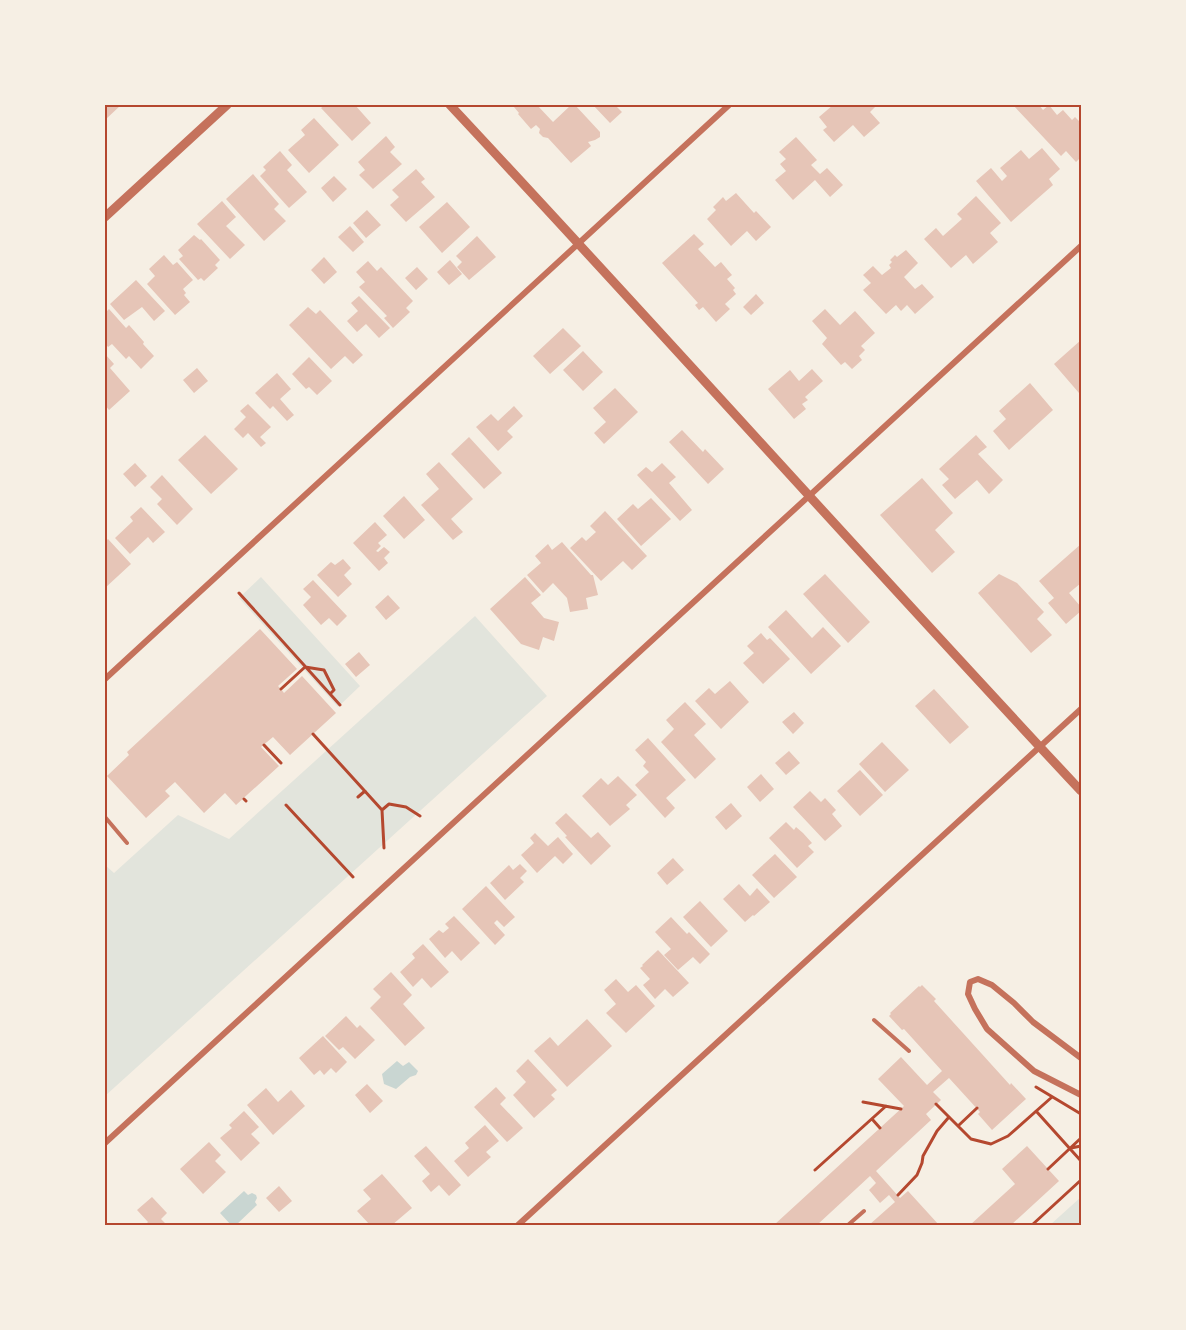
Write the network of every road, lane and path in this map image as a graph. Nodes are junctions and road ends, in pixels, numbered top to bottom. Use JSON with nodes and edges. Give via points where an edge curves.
{"nodes":[{"id":1,"x":227,"y":105,"type":"edge"},
{"id":2,"x":450,"y":105,"type":"edge"},
{"id":3,"x":729,"y":105,"type":"edge"},
{"id":4,"x":105,"y":217,"type":"edge"},
{"id":5,"x":579,"y":243,"type":"junction"},
{"id":6,"x":1081,"y":246,"type":"edge"},
{"id":7,"x":809,"y":496,"type":"junction"},
{"id":8,"x":239,"y":593,"type":"dead end"},
{"id":9,"x":293,"y":653,"type":"junction"},
{"id":10,"x":287,"y":658,"type":"dead end"},
{"id":11,"x":305,"y":667,"type":"junction"},
{"id":12,"x":105,"y":679,"type":"edge"},
{"id":13,"x":281,"y":689,"type":"dead end"},
{"id":14,"x":330,"y":694,"type":"junction"},
{"id":15,"x":340,"y":705,"type":"dead end"},
{"id":16,"x":1081,"y":709,"type":"edge"},
{"id":17,"x":313,"y":734,"type":"dead end"},
{"id":18,"x":264,"y":745,"type":"dead end"},
{"id":19,"x":1040,"y":747,"type":"junction"},
{"id":20,"x":281,"y":763,"type":"dead end"},
{"id":21,"x":365,"y":791,"type":"junction"},
{"id":22,"x":1081,"y":791,"type":"edge"},
{"id":23,"x":358,"y":797,"type":"dead end"},
{"id":24,"x":286,"y":805,"type":"dead end"},
{"id":25,"x":382,"y":810,"type":"junction"},
{"id":26,"x":420,"y":816,"type":"dead end"},
{"id":27,"x":105,"y":818,"type":"edge"},
{"id":28,"x":127,"y":843,"type":"dead end"},
{"id":29,"x":384,"y":848,"type":"dead end"},
{"id":30,"x":354,"y":877,"type":"dead end"},
{"id":31,"x":874,"y":1020,"type":"dead end"},
{"id":32,"x":909,"y":1051,"type":"dead end"},
{"id":33,"x":1081,"y":1058,"type":"edge"},
{"id":34,"x":1036,"y":1086,"type":"dead end"},
{"id":35,"x":1081,"y":1095,"type":"edge"},
{"id":36,"x":1052,"y":1097,"type":"junction"},
{"id":37,"x":863,"y":1102,"type":"dead end"},
{"id":38,"x":936,"y":1104,"type":"dead end"},
{"id":39,"x":886,"y":1106,"type":"junction"},
{"id":40,"x":977,"y":1108,"type":"dead end"},
{"id":41,"x":901,"y":1109,"type":"dead end"},
{"id":42,"x":1036,"y":1112,"type":"junction"},
{"id":43,"x":1081,"y":1114,"type":"edge"},
{"id":44,"x":949,"y":1117,"type":"junction"},
{"id":45,"x":872,"y":1119,"type":"junction"},
{"id":46,"x":958,"y":1126,"type":"junction"},
{"id":47,"x":880,"y":1128,"type":"dead end"},
{"id":48,"x":1081,"y":1138,"type":"edge"},
{"id":49,"x":105,"y":1143,"type":"edge"},
{"id":50,"x":1081,"y":1146,"type":"edge"},
{"id":51,"x":1069,"y":1148,"type":"junction"},
{"id":52,"x":1081,"y":1161,"type":"edge"},
{"id":53,"x":1047,"y":1169,"type":"dead end"},
{"id":54,"x":815,"y":1170,"type":"dead end"},
{"id":55,"x":1081,"y":1180,"type":"edge"},
{"id":56,"x":898,"y":1195,"type":"dead end"},
{"id":57,"x":864,"y":1211,"type":"dead end"},
{"id":58,"x":518,"y":1225,"type":"edge"},
{"id":59,"x":848,"y":1225,"type":"edge"},
{"id":60,"x":1032,"y":1225,"type":"edge"}],
"edges":[{"from":1,"to":4,"type":"street"},
{"from":2,"to":5,"type":"street"},
{"from":3,"to":5,"type":"street"},
{"from":5,"to":7,"type":"street"},
{"from":5,"to":12,"type":"street"},
{"from":6,"to":7,"type":"street"},
{"from":7,"to":19,"type":"street"},
{"from":7,"to":49,"type":"street"},
{"from":8,"to":9,"type":"path"},
{"from":9,"to":10,"type":"path"},
{"from":9,"to":11,"type":"path"},
{"from":11,"to":13,"type":"path"},
{"from":11,"to":14,"type":"path"},
{"from":11,"to":14,"type":"path","via":[[324,670],[334,690]]},
{"from":14,"to":15,"type":"path"},
{"from":16,"to":19,"type":"street"},
{"from":17,"to":21,"type":"path"},
{"from":18,"to":20,"type":"path"},
{"from":19,"to":22,"type":"street"},
{"from":19,"to":58,"type":"street"},
{"from":21,"to":23,"type":"path"},
{"from":21,"to":25,"type":"path"},
{"from":24,"to":30,"type":"path"},
{"from":25,"to":26,"type":"path","via":[[389,804]]},
{"from":25,"to":29,"type":"path"},
{"from":27,"to":28,"type":"lane"},
{"from":31,"to":32,"type":"lane"},
{"from":33,"to":35,"type":"street","via":[[1032,1022],[992,985],[978,980],[970,982],[968,994],[987,1029],[1034,1071]]},
{"from":34,"to":36,"type":"path"},
{"from":36,"to":42,"type":"path"},
{"from":36,"to":43,"type":"path"},
{"from":37,"to":39,"type":"path"},
{"from":38,"to":44,"type":"path"},
{"from":39,"to":41,"type":"path"},
{"from":39,"to":45,"type":"path"},
{"from":40,"to":46,"type":"path"},
{"from":42,"to":46,"type":"path","via":[[1008,1136],[991,1144],[971,1139]]},
{"from":42,"to":51,"type":"path"},
{"from":44,"to":46,"type":"path"},
{"from":44,"to":56,"type":"path","via":[[923,1156],[917,1175]]},
{"from":45,"to":47,"type":"path"},
{"from":45,"to":54,"type":"path"},
{"from":48,"to":51,"type":"path"},
{"from":50,"to":51,"type":"path"},
{"from":51,"to":52,"type":"path"},
{"from":51,"to":53,"type":"path"},
{"from":55,"to":60,"type":"path"},
{"from":57,"to":59,"type":"lane"}]}
